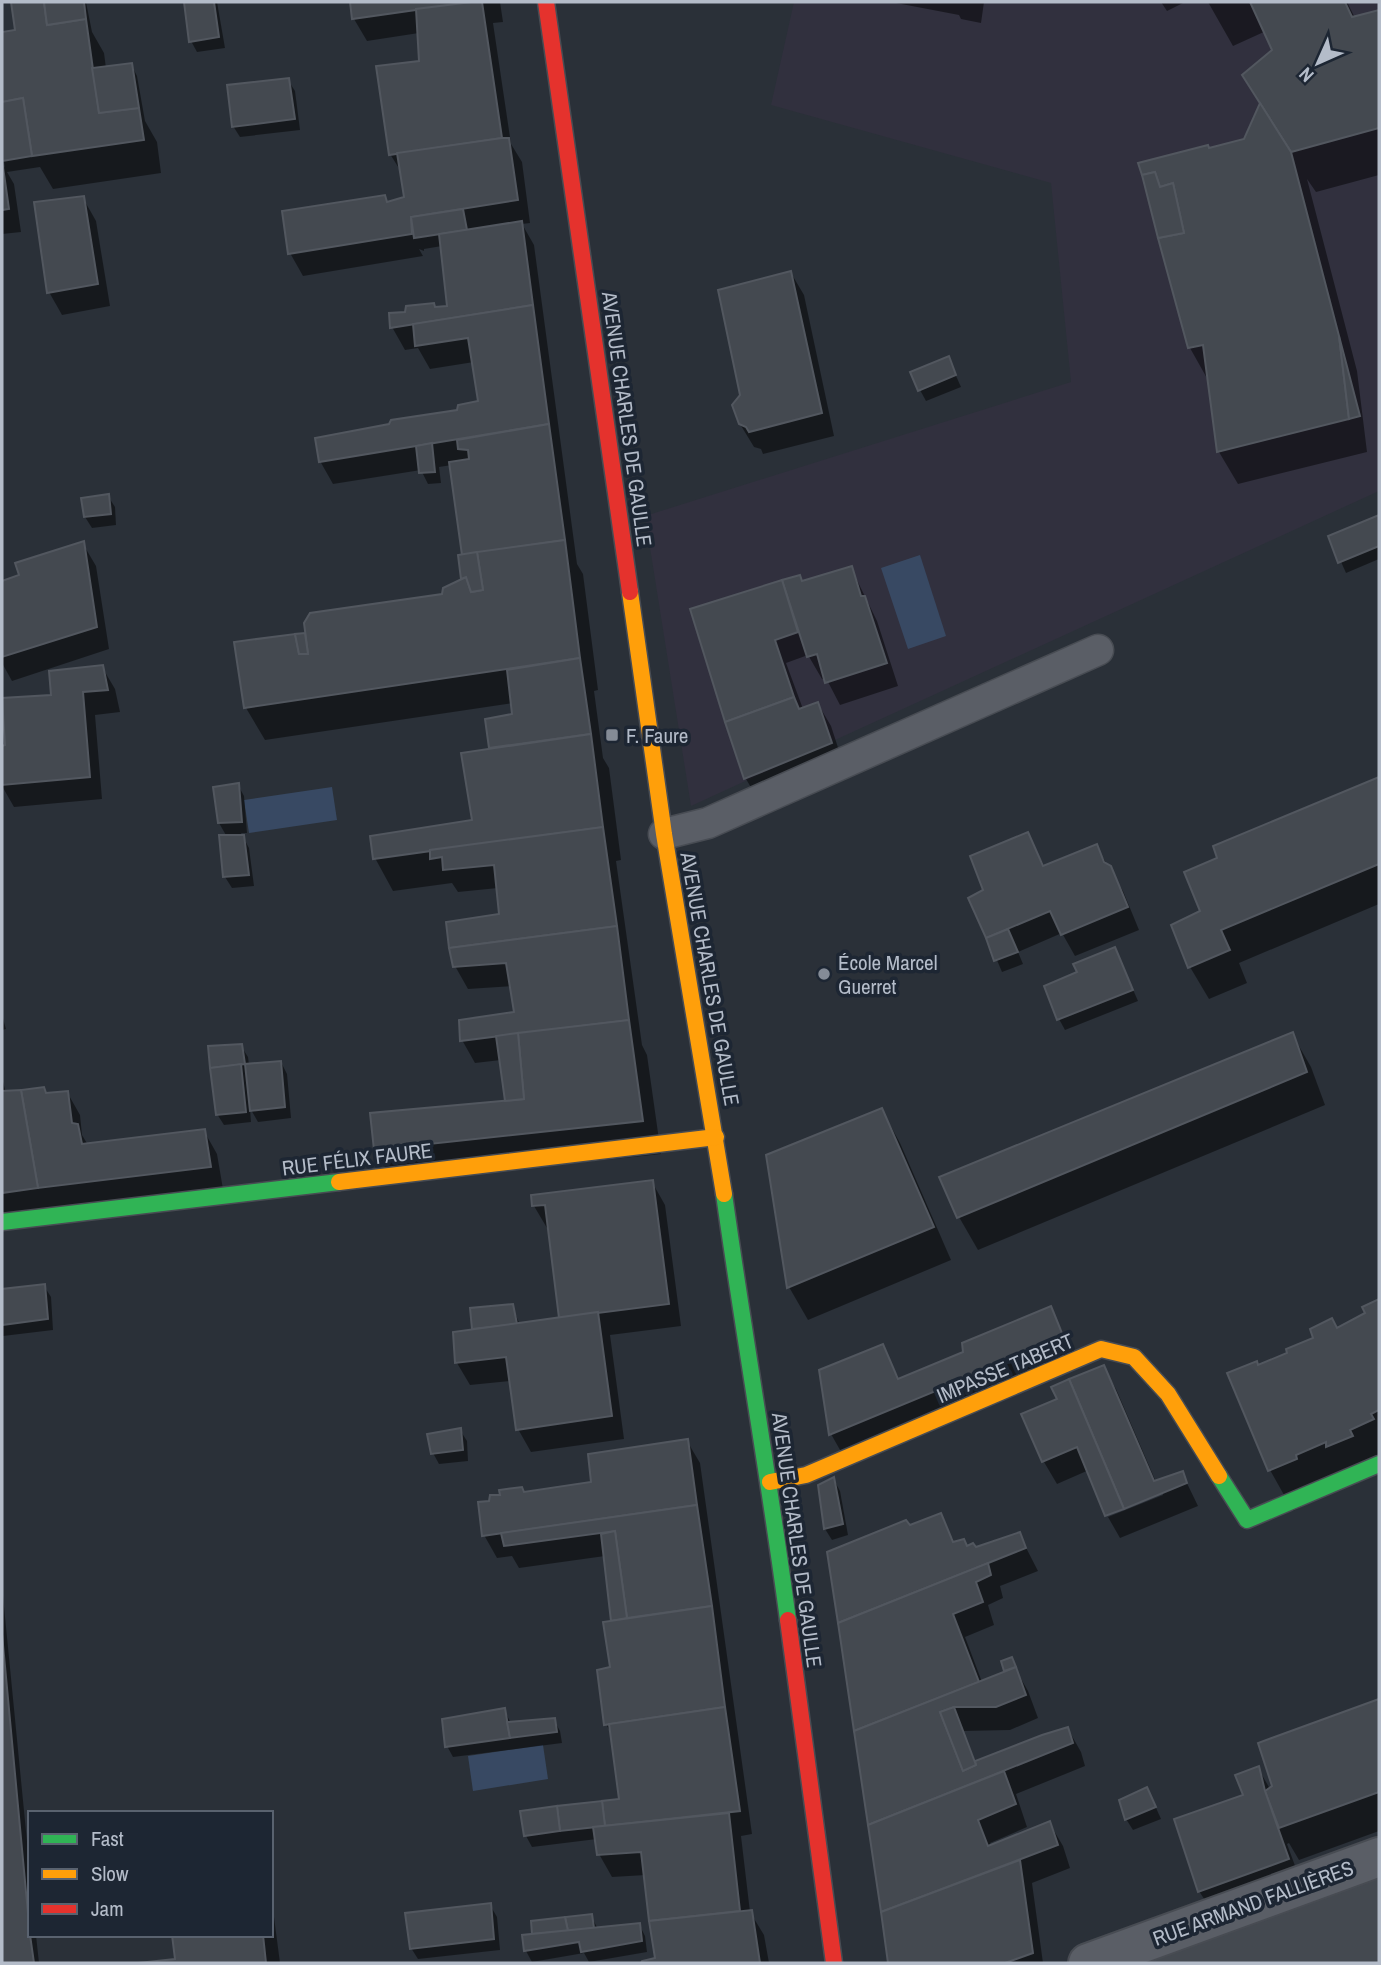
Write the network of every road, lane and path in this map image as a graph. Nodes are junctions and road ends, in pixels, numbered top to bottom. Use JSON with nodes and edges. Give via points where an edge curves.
{"nodes":[{"id":1,"x":546,"y":2,"type":"edge"},
{"id":2,"x":1098,"y":650,"type":"dead end"},
{"id":3,"x":664,"y":834,"type":"junction"},
{"id":4,"x":716,"y":1137,"type":"junction"},
{"id":5,"x":2,"y":1222,"type":"edge"},
{"id":6,"x":1379,"y":1464,"type":"edge"},
{"id":7,"x":770,"y":1482,"type":"junction"},
{"id":8,"x":1379,"y":1857,"type":"edge"},
{"id":9,"x":834,"y":1963,"type":"edge"},
{"id":10,"x":1088,"y":1963,"type":"edge"}],
"edges":[{"from":1,"to":3,"type":"street","name":"AVENUE CHARLES DE GAULLE"},
{"from":2,"to":3,"type":"lane","via":[[708,823]]},
{"from":3,"to":4,"type":"street","name":"AVENUE CHARLES DE GAULLE"},
{"from":4,"to":5,"type":"street","name":"RUE FÉLIX FAURE"},
{"from":4,"to":7,"type":"street","name":"AVENUE CHARLES DE GAULLE"},
{"from":6,"to":7,"type":"street","name":"IMPASSE TABERT","via":[[1247,1520],[1168,1394],[1134,1357],[1101,1349],[806,1475]]},
{"from":7,"to":9,"type":"street","name":"AVENUE CHARLES DE GAULLE"},
{"from":8,"to":10,"type":"street","name":"RUE ARMAND FALLIÈRES"}]}
